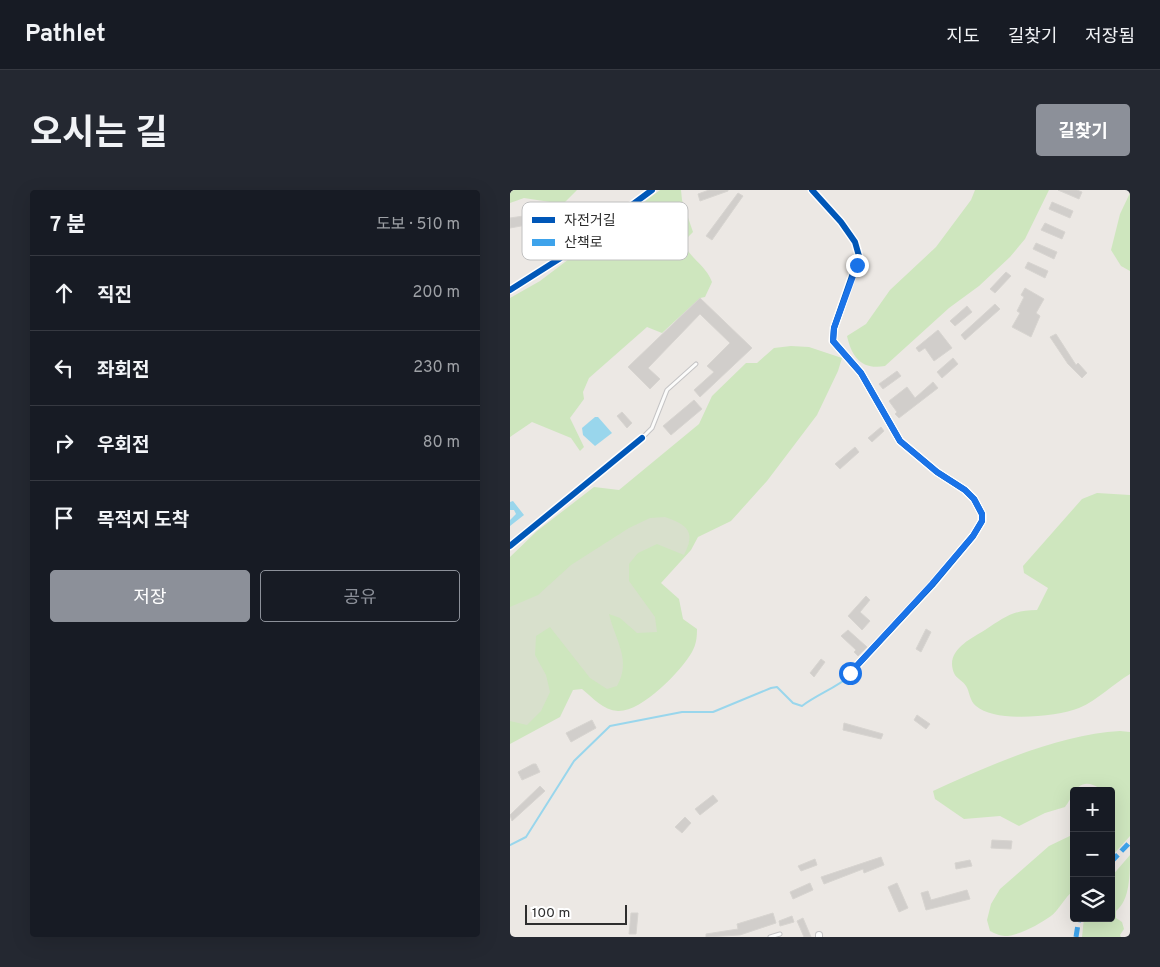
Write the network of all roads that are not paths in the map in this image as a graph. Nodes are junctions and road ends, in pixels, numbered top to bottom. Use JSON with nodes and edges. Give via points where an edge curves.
{"nodes":[{"id":1,"x":652,"y":190,"type":"edge"},
{"id":2,"x":812,"y":190,"type":"edge"},
{"id":3,"x":636,"y":202,"type":"edge"},
{"id":4,"x":557,"y":260,"type":"edge"},
{"id":5,"x":510,"y":290,"type":"edge"},
{"id":6,"x":696,"y":364,"type":"dead end"},
{"id":7,"x":642,"y":438,"type":"joint"},
{"id":8,"x":510,"y":546,"type":"edge"},
{"id":9,"x":850,"y":673,"type":"dead end"},
{"id":10,"x":780,"y":934,"type":"dead end"},
{"id":11,"x":770,"y":937,"type":"edge"}],
"edges":[{"from":1,"to":3,"type":"street"},
{"from":2,"to":9,"type":"street","via":[[842,222],[855,242],[859,256],[834,328],[833,341],[861,373],[900,441],[965,490],[982,514],[982,521],[973,536]]},
{"from":4,"to":5,"type":"street"},
{"from":6,"to":7,"type":"lane","via":[[667,390],[652,428]]},
{"from":7,"to":8,"type":"street"},
{"from":10,"to":11,"type":"lane"}]}
